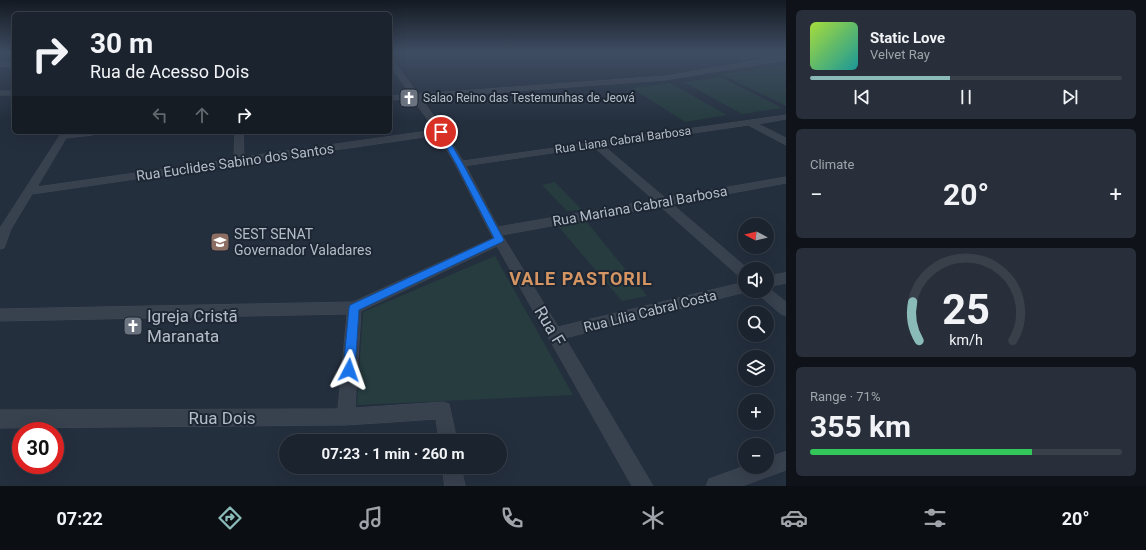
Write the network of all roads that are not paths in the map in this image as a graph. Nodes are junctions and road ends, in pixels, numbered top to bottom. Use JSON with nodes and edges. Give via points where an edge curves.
{"nodes":[{"id":1,"x":400,"y":74,"type":"edge"},
{"id":2,"x":685,"y":75,"type":"edge"},
{"id":3,"x":0,"y":93,"type":"edge"},
{"id":4,"x":12,"y":93,"type":"edge"},
{"id":5,"x":415,"y":96,"type":"junction"},
{"id":6,"x":392,"y":98,"type":"edge"},
{"id":7,"x":786,"y":117,"type":"edge"},
{"id":8,"x":752,"y":123,"type":"junction"},
{"id":9,"x":441,"y":132,"type":"junction"},
{"id":10,"x":65,"y":134,"type":"edge"},
{"id":11,"x":239,"y":134,"type":"edge"},
{"id":12,"x":786,"y":142,"type":"edge"},
{"id":13,"x":596,"y":144,"type":"junction"},
{"id":14,"x":239,"y":161,"type":"junction"},
{"id":15,"x":460,"y":164,"type":"junction"},
{"id":16,"x":786,"y":180,"type":"edge"},
{"id":17,"x":29,"y":191,"type":"junction"},
{"id":18,"x":662,"y":202,"type":"junction"},
{"id":19,"x":497,"y":236,"type":"junction"},
{"id":20,"x":0,"y":244,"type":"edge"},
{"id":21,"x":738,"y":268,"type":"edge"},
{"id":22,"x":786,"y":278,"type":"edge"},
{"id":23,"x":774,"y":281,"type":"edge"},
{"id":24,"x":738,"y":289,"type":"edge"},
{"id":25,"x":772,"y":298,"type":"edge"},
{"id":26,"x":354,"y":308,"type":"junction"},
{"id":27,"x":786,"y":310,"type":"edge"},
{"id":28,"x":0,"y":315,"type":"edge"},
{"id":29,"x":555,"y":334,"type":"junction"},
{"id":30,"x":346,"y":417,"type":"junction"},
{"id":31,"x":0,"y":419,"type":"edge"},
{"id":32,"x":447,"y":434,"type":"edge"},
{"id":33,"x":786,"y":461,"type":"edge"},
{"id":34,"x":453,"y":474,"type":"edge"},
{"id":35,"x":455,"y":486,"type":"edge"},
{"id":36,"x":643,"y":486,"type":"edge"},
{"id":37,"x":716,"y":486,"type":"edge"}],
"edges":[{"from":1,"to":5,"type":"street","name":"Rua F"},
{"from":2,"to":5,"type":"street"},
{"from":3,"to":4,"type":"street"},
{"from":5,"to":6,"type":"street"},
{"from":5,"to":9,"type":"street","name":"Rua F"},
{"from":7,"to":8,"type":"street","name":"Rua Liana Cabral Barbosa"},
{"from":8,"to":12,"type":"street"},
{"from":8,"to":13,"type":"street","name":"Rua Liana Cabral Barbosa"},
{"from":9,"to":14,"type":"street","name":"Rua Euclides Sabino dos Santos"},
{"from":9,"to":15,"type":"street","name":"Rua F"},
{"from":10,"to":17,"type":"street"},
{"from":11,"to":14,"type":"street"},
{"from":13,"to":15,"type":"street","name":"Rua Liana Cabral Barbosa"},
{"from":13,"to":18,"type":"street"},
{"from":14,"to":17,"type":"street","name":"Rua Euclides Sabino dos Santos"},
{"from":15,"to":19,"type":"street","name":"Rua F"},
{"from":16,"to":18,"type":"street","name":"Rua Mariana Cabral Barbosa"},
{"from":17,"to":20,"type":"street","via":[[5,229]]},
{"from":18,"to":19,"type":"street","name":"Rua Mariana Cabral Barbosa"},
{"from":18,"to":21,"type":"street"},
{"from":19,"to":26,"type":"street","name":"Rua Mariana Cabral Barbosa"},
{"from":19,"to":29,"type":"street","name":"Rua F"},
{"from":22,"to":23,"type":"street"},
{"from":24,"to":29,"type":"street","name":"Rua Lília Cabral Costa"},
{"from":25,"to":27,"type":"street"},
{"from":26,"to":28,"type":"street"},
{"from":26,"to":30,"type":"street"},
{"from":29,"to":36,"type":"street","name":"Rua F"},
{"from":30,"to":31,"type":"street","name":"Rua Dois"},
{"from":30,"to":32,"type":"street","name":"Rua Dois","via":[[443,410]]},
{"from":33,"to":37,"type":"street"},
{"from":34,"to":35,"type":"street"}]}
